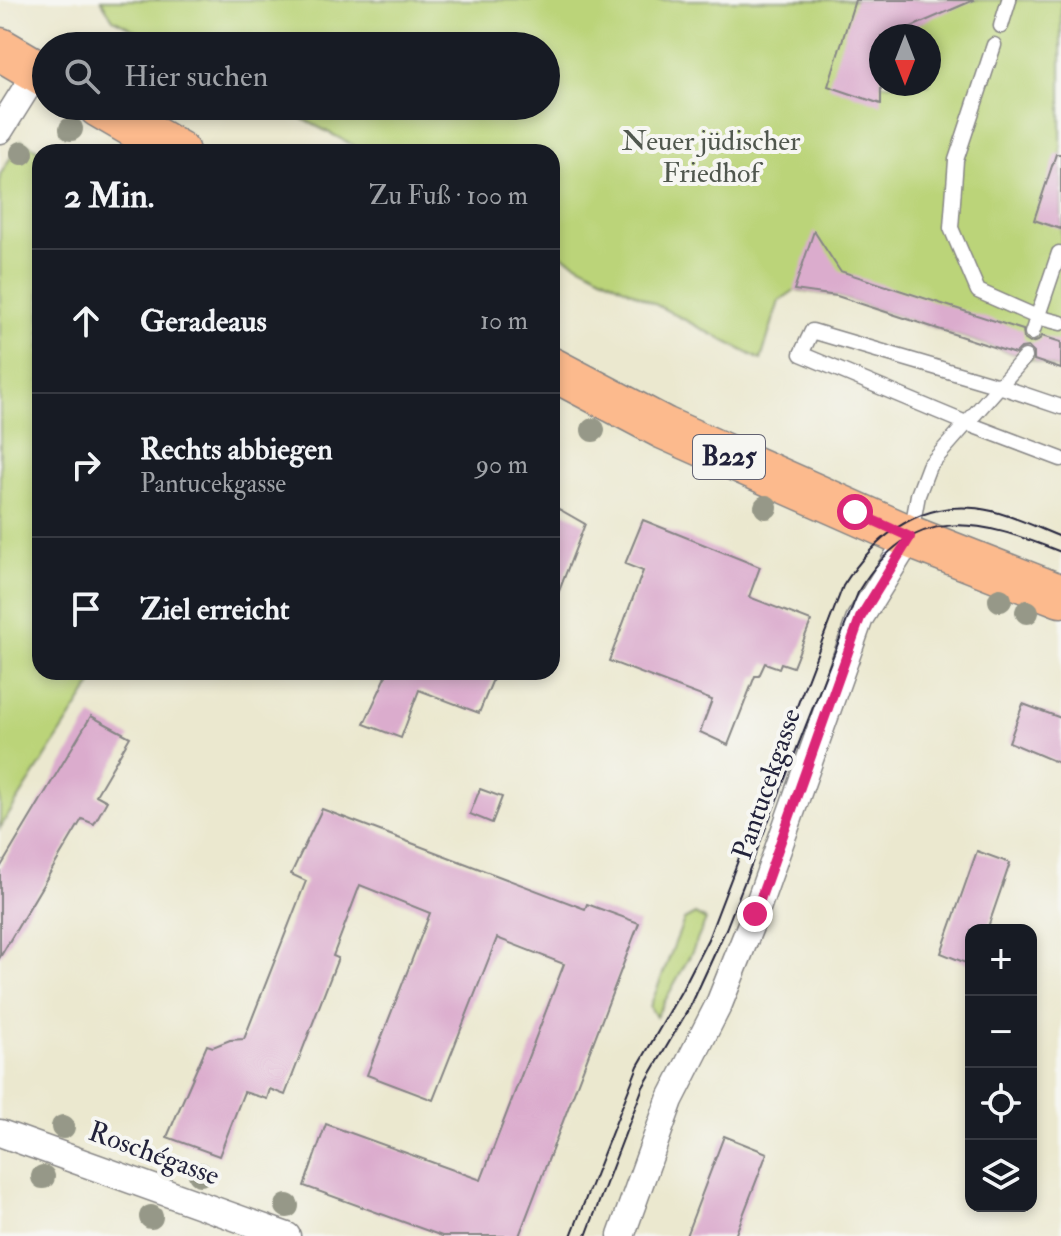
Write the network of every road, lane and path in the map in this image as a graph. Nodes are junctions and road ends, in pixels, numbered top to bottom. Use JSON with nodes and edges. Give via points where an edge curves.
{"nodes":[{"id":1,"x":1009,"y":0,"type":"edge"},
{"id":2,"x":1001,"y":26,"type":"dead end"},
{"id":3,"x":994,"y":45,"type":"dead end"},
{"id":4,"x":0,"y":49,"type":"edge"},
{"id":5,"x":32,"y":67,"type":"edge"},
{"id":6,"x":32,"y":87,"type":"edge"},
{"id":7,"x":123,"y":120,"type":"edge"},
{"id":8,"x":0,"y":130,"type":"edge"},
{"id":9,"x":164,"y":144,"type":"edge"},
{"id":10,"x":1059,"y":253,"type":"edge"},
{"id":11,"x":1037,"y":317,"type":"junction"},
{"id":12,"x":1061,"y":323,"type":"edge"},
{"id":13,"x":1032,"y":333,"type":"dead end"},
{"id":14,"x":1025,"y":357,"type":"dead end"},
{"id":15,"x":560,"y":373,"type":"edge"},
{"id":16,"x":999,"y":386,"type":"junction"},
{"id":17,"x":1061,"y":407,"type":"edge"},
{"id":18,"x":966,"y":423,"type":"junction"},
{"id":19,"x":1061,"y":459,"type":"edge"},
{"id":20,"x":910,"y":537,"type":"junction"},
{"id":21,"x":1061,"y":596,"type":"edge"},
{"id":22,"x":0,"y":1133,"type":"edge"},
{"id":23,"x":287,"y":1236,"type":"edge"},
{"id":24,"x":621,"y":1236,"type":"edge"}],
"edges":[{"from":1,"to":2,"type":"lane"},
{"from":3,"to":11,"type":"lane","via":[[956,160],[951,228],[978,291]]},
{"from":4,"to":5,"type":"main road"},
{"from":6,"to":8,"type":"street"},
{"from":7,"to":9,"type":"main road"},
{"from":10,"to":11,"type":"lane"},
{"from":11,"to":12,"type":"lane"},
{"from":11,"to":13,"type":"lane"},
{"from":14,"to":16,"type":"lane"},
{"from":15,"to":20,"type":"main road","number":"B225","via":[[664,428]]},
{"from":16,"to":17,"type":"lane"},
{"from":16,"to":18,"type":"lane"},
{"from":16,"to":18,"type":"lane","via":[[812,331],[801,354]]},
{"from":18,"to":19,"type":"lane"},
{"from":18,"to":20,"type":"lane","via":[[929,466]]},
{"from":20,"to":21,"type":"main road","number":"B225"},
{"from":20,"to":24,"type":"street","name":"Pantucekgasse","via":[[860,618],[755,914],[719,1004],[670,1100]]},
{"from":22,"to":23,"type":"street","name":"Roschégasse"}]}
